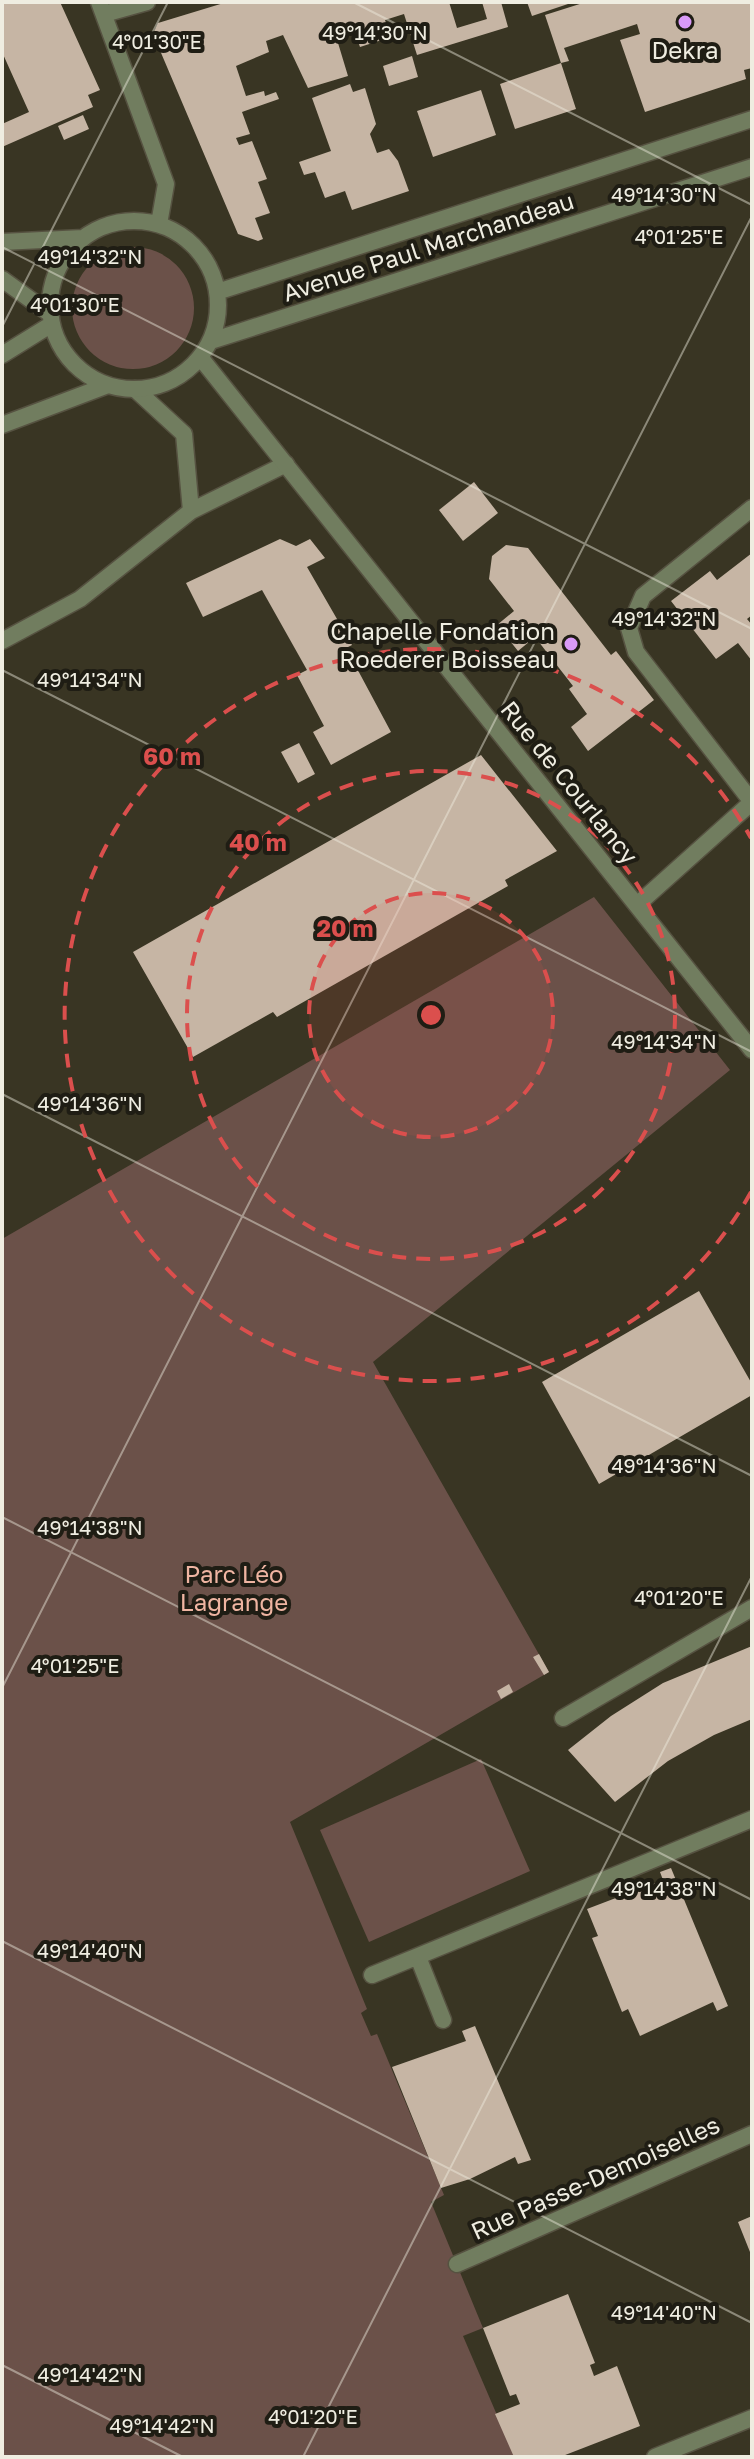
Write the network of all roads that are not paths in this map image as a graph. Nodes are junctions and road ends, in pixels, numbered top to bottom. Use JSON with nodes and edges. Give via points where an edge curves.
{"nodes":[{"id":1,"x":147,"y":2,"type":"edge"},
{"id":2,"x":101,"y":8,"type":"edge"},
{"id":3,"x":752,"y":119,"type":"edge"},
{"id":4,"x":752,"y":167,"type":"edge"},
{"id":5,"x":159,"y":224,"type":"junction"},
{"id":6,"x":83,"y":238,"type":"junction"},
{"id":7,"x":2,"y":242,"type":"edge"},
{"id":8,"x":2,"y":279,"type":"edge"},
{"id":9,"x":217,"y":292,"type":"junction"},
{"id":10,"x":50,"y":318,"type":"junction"},
{"id":11,"x":211,"y":341,"type":"junction"},
{"id":12,"x":2,"y":355,"type":"edge"},
{"id":13,"x":200,"y":357,"type":"junction"},
{"id":14,"x":108,"y":385,"type":"junction"},
{"id":15,"x":135,"y":389,"type":"junction"},
{"id":16,"x":2,"y":425,"type":"edge"},
{"id":17,"x":286,"y":464,"type":"junction"},
{"id":18,"x":752,"y":508,"type":"edge"},
{"id":19,"x":191,"y":511,"type":"junction"},
{"id":20,"x":2,"y":641,"type":"edge"},
{"id":21,"x":752,"y":802,"type":"edge"},
{"id":22,"x":637,"y":905,"type":"junction"},
{"id":23,"x":752,"y":1050,"type":"edge"},
{"id":24,"x":752,"y":1608,"type":"edge"},
{"id":25,"x":563,"y":1718,"type":"dead end"},
{"id":26,"x":752,"y":1819,"type":"edge"},
{"id":27,"x":418,"y":1957,"type":"junction"},
{"id":28,"x":372,"y":1975,"type":"dead end"},
{"id":29,"x":443,"y":2020,"type":"dead end"},
{"id":30,"x":752,"y":2134,"type":"edge"},
{"id":31,"x":457,"y":2264,"type":"dead end"},
{"id":32,"x":752,"y":2418,"type":"edge"},
{"id":33,"x":655,"y":2457,"type":"edge"}],
"edges":[{"from":1,"to":2,"type":"street"},
{"from":2,"to":5,"type":"street","via":[[166,184]]},
{"from":3,"to":9,"type":"street","name":"Avenue Paul Marchandeau"},
{"from":4,"to":11,"type":"street","name":"Avenue Paul Marchandeau"},
{"from":5,"to":6,"type":"street","via":[[107,225]]},
{"from":5,"to":9,"type":"street","via":[[198,250]]},
{"from":6,"to":7,"type":"street"},
{"from":6,"to":10,"type":"street","via":[[54,278]]},
{"from":8,"to":10,"type":"street"},
{"from":9,"to":11,"type":"street","via":[[218,317]]},
{"from":10,"to":12,"type":"street"},
{"from":10,"to":14,"type":"street","via":[[71,361]]},
{"from":11,"to":13,"type":"street"},
{"from":13,"to":15,"type":"street","via":[[171,380]]},
{"from":13,"to":17,"type":"street","name":"Rue de Courlancy"},
{"from":14,"to":15,"type":"street"},
{"from":14,"to":16,"type":"street"},
{"from":15,"to":19,"type":"street","via":[[184,434]]},
{"from":17,"to":19,"type":"street"},
{"from":17,"to":22,"type":"street","name":"Rue de Courlancy"},
{"from":18,"to":21,"type":"street","via":[[643,596],[629,628],[636,652]]},
{"from":19,"to":20,"type":"street","via":[[80,599]]},
{"from":21,"to":22,"type":"street"},
{"from":22,"to":23,"type":"street","name":"Rue de Courlancy"},
{"from":24,"to":25,"type":"street"},
{"from":26,"to":27,"type":"street"},
{"from":27,"to":28,"type":"street"},
{"from":27,"to":29,"type":"street"},
{"from":30,"to":31,"type":"street","name":"Rue Passe-Demoiselles"},
{"from":32,"to":33,"type":"street"}]}
